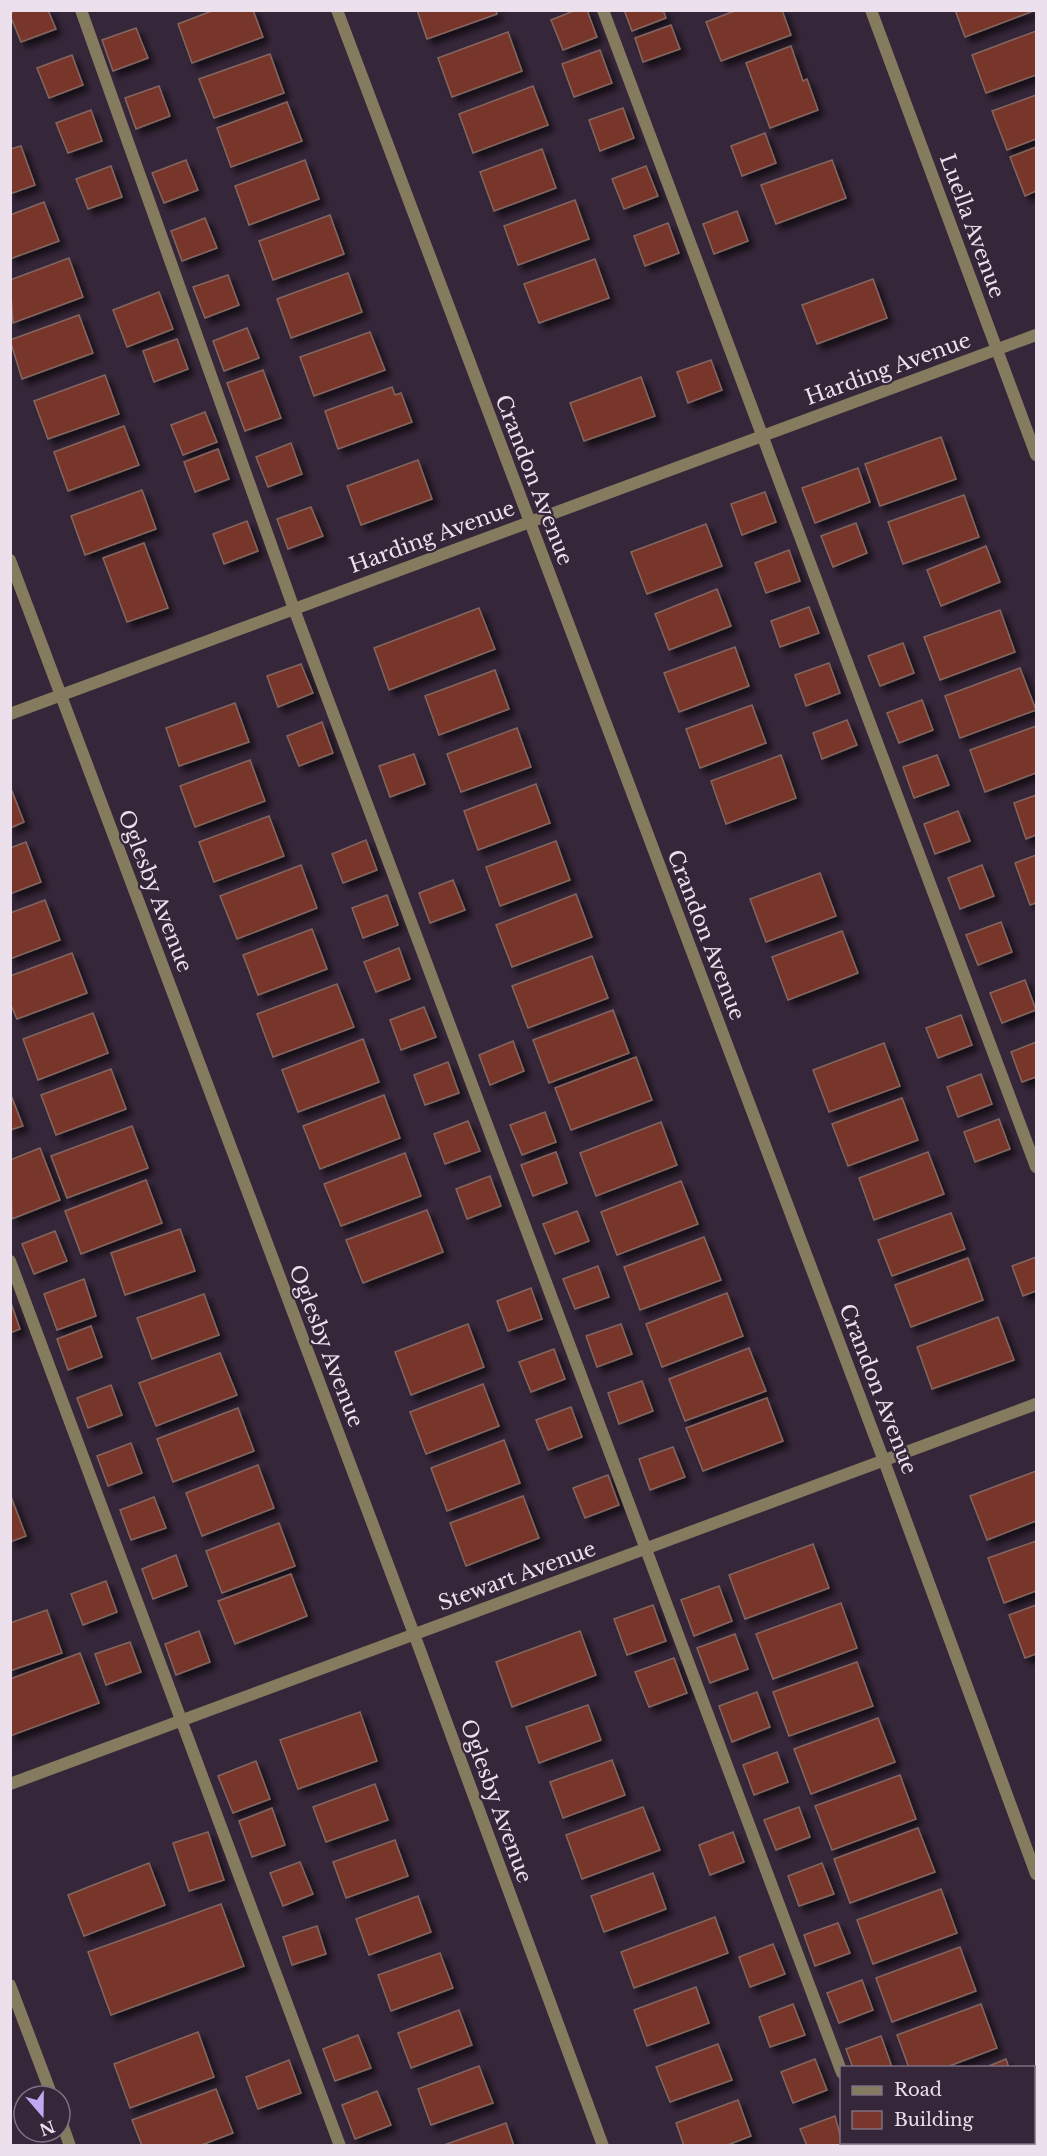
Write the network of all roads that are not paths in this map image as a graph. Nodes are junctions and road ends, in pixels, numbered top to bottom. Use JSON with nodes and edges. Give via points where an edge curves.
{"nodes":[{"id":1,"x":81,"y":10,"type":"edge"},
{"id":2,"x":337,"y":10,"type":"edge"},
{"id":3,"x":603,"y":10,"type":"edge"},
{"id":4,"x":871,"y":10,"type":"edge"},
{"id":5,"x":1036,"y":334,"type":"edge"},
{"id":6,"x":997,"y":349,"type":"junction"},
{"id":7,"x":764,"y":435,"type":"junction"},
{"id":8,"x":1036,"y":455,"type":"edge"},
{"id":9,"x":529,"y":523,"type":"junction"},
{"id":10,"x":10,"y":560,"type":"edge"},
{"id":11,"x":294,"y":609,"type":"junction"},
{"id":12,"x":60,"y":696,"type":"junction"},
{"id":13,"x":10,"y":714,"type":"edge"},
{"id":14,"x":1036,"y":1167,"type":"edge"},
{"id":15,"x":10,"y":1261,"type":"edge"},
{"id":16,"x":1036,"y":1404,"type":"edge"},
{"id":17,"x":884,"y":1461,"type":"junction"},
{"id":18,"x":645,"y":1549,"type":"junction"},
{"id":19,"x":414,"y":1635,"type":"junction"},
{"id":20,"x":182,"y":1720,"type":"junction"},
{"id":21,"x":10,"y":1784,"type":"edge"},
{"id":22,"x":1036,"y":1874,"type":"edge"},
{"id":23,"x":10,"y":1984,"type":"edge"},
{"id":24,"x":840,"y":2068,"type":"edge"},
{"id":25,"x":48,"y":2084,"type":"edge"},
{"id":26,"x":340,"y":2145,"type":"edge"},
{"id":27,"x":603,"y":2145,"type":"edge"}],
"edges":[{"from":1,"to":11,"type":"street"},
{"from":2,"to":9,"type":"street","name":"Crandon Avenue"},
{"from":3,"to":7,"type":"street"},
{"from":4,"to":6,"type":"street","name":"Luella Avenue"},
{"from":5,"to":6,"type":"street","name":"Harding Avenue"},
{"from":6,"to":7,"type":"street","name":"Harding Avenue"},
{"from":6,"to":8,"type":"street","name":"Luella Avenue"},
{"from":7,"to":9,"type":"street","name":"Harding Avenue"},
{"from":7,"to":14,"type":"street"},
{"from":9,"to":11,"type":"street","name":"Harding Avenue"},
{"from":9,"to":17,"type":"street","name":"Crandon Avenue"},
{"from":10,"to":12,"type":"street","name":"Oglesby Avenue"},
{"from":11,"to":12,"type":"street","name":"Harding Avenue"},
{"from":11,"to":18,"type":"street"},
{"from":12,"to":13,"type":"street","name":"Harding Avenue"},
{"from":12,"to":19,"type":"street","name":"Oglesby Avenue"},
{"from":15,"to":20,"type":"street"},
{"from":16,"to":17,"type":"street","name":"Stewart Avenue"},
{"from":17,"to":18,"type":"street","name":"Stewart Avenue"},
{"from":17,"to":22,"type":"street","name":"Crandon Avenue"},
{"from":18,"to":19,"type":"street","name":"Stewart Avenue"},
{"from":18,"to":24,"type":"street"},
{"from":19,"to":20,"type":"street","name":"Stewart Avenue"},
{"from":19,"to":27,"type":"street","name":"Oglesby Avenue"},
{"from":20,"to":21,"type":"street","name":"Stewart Avenue"},
{"from":20,"to":26,"type":"street"},
{"from":23,"to":25,"type":"street"}]}
